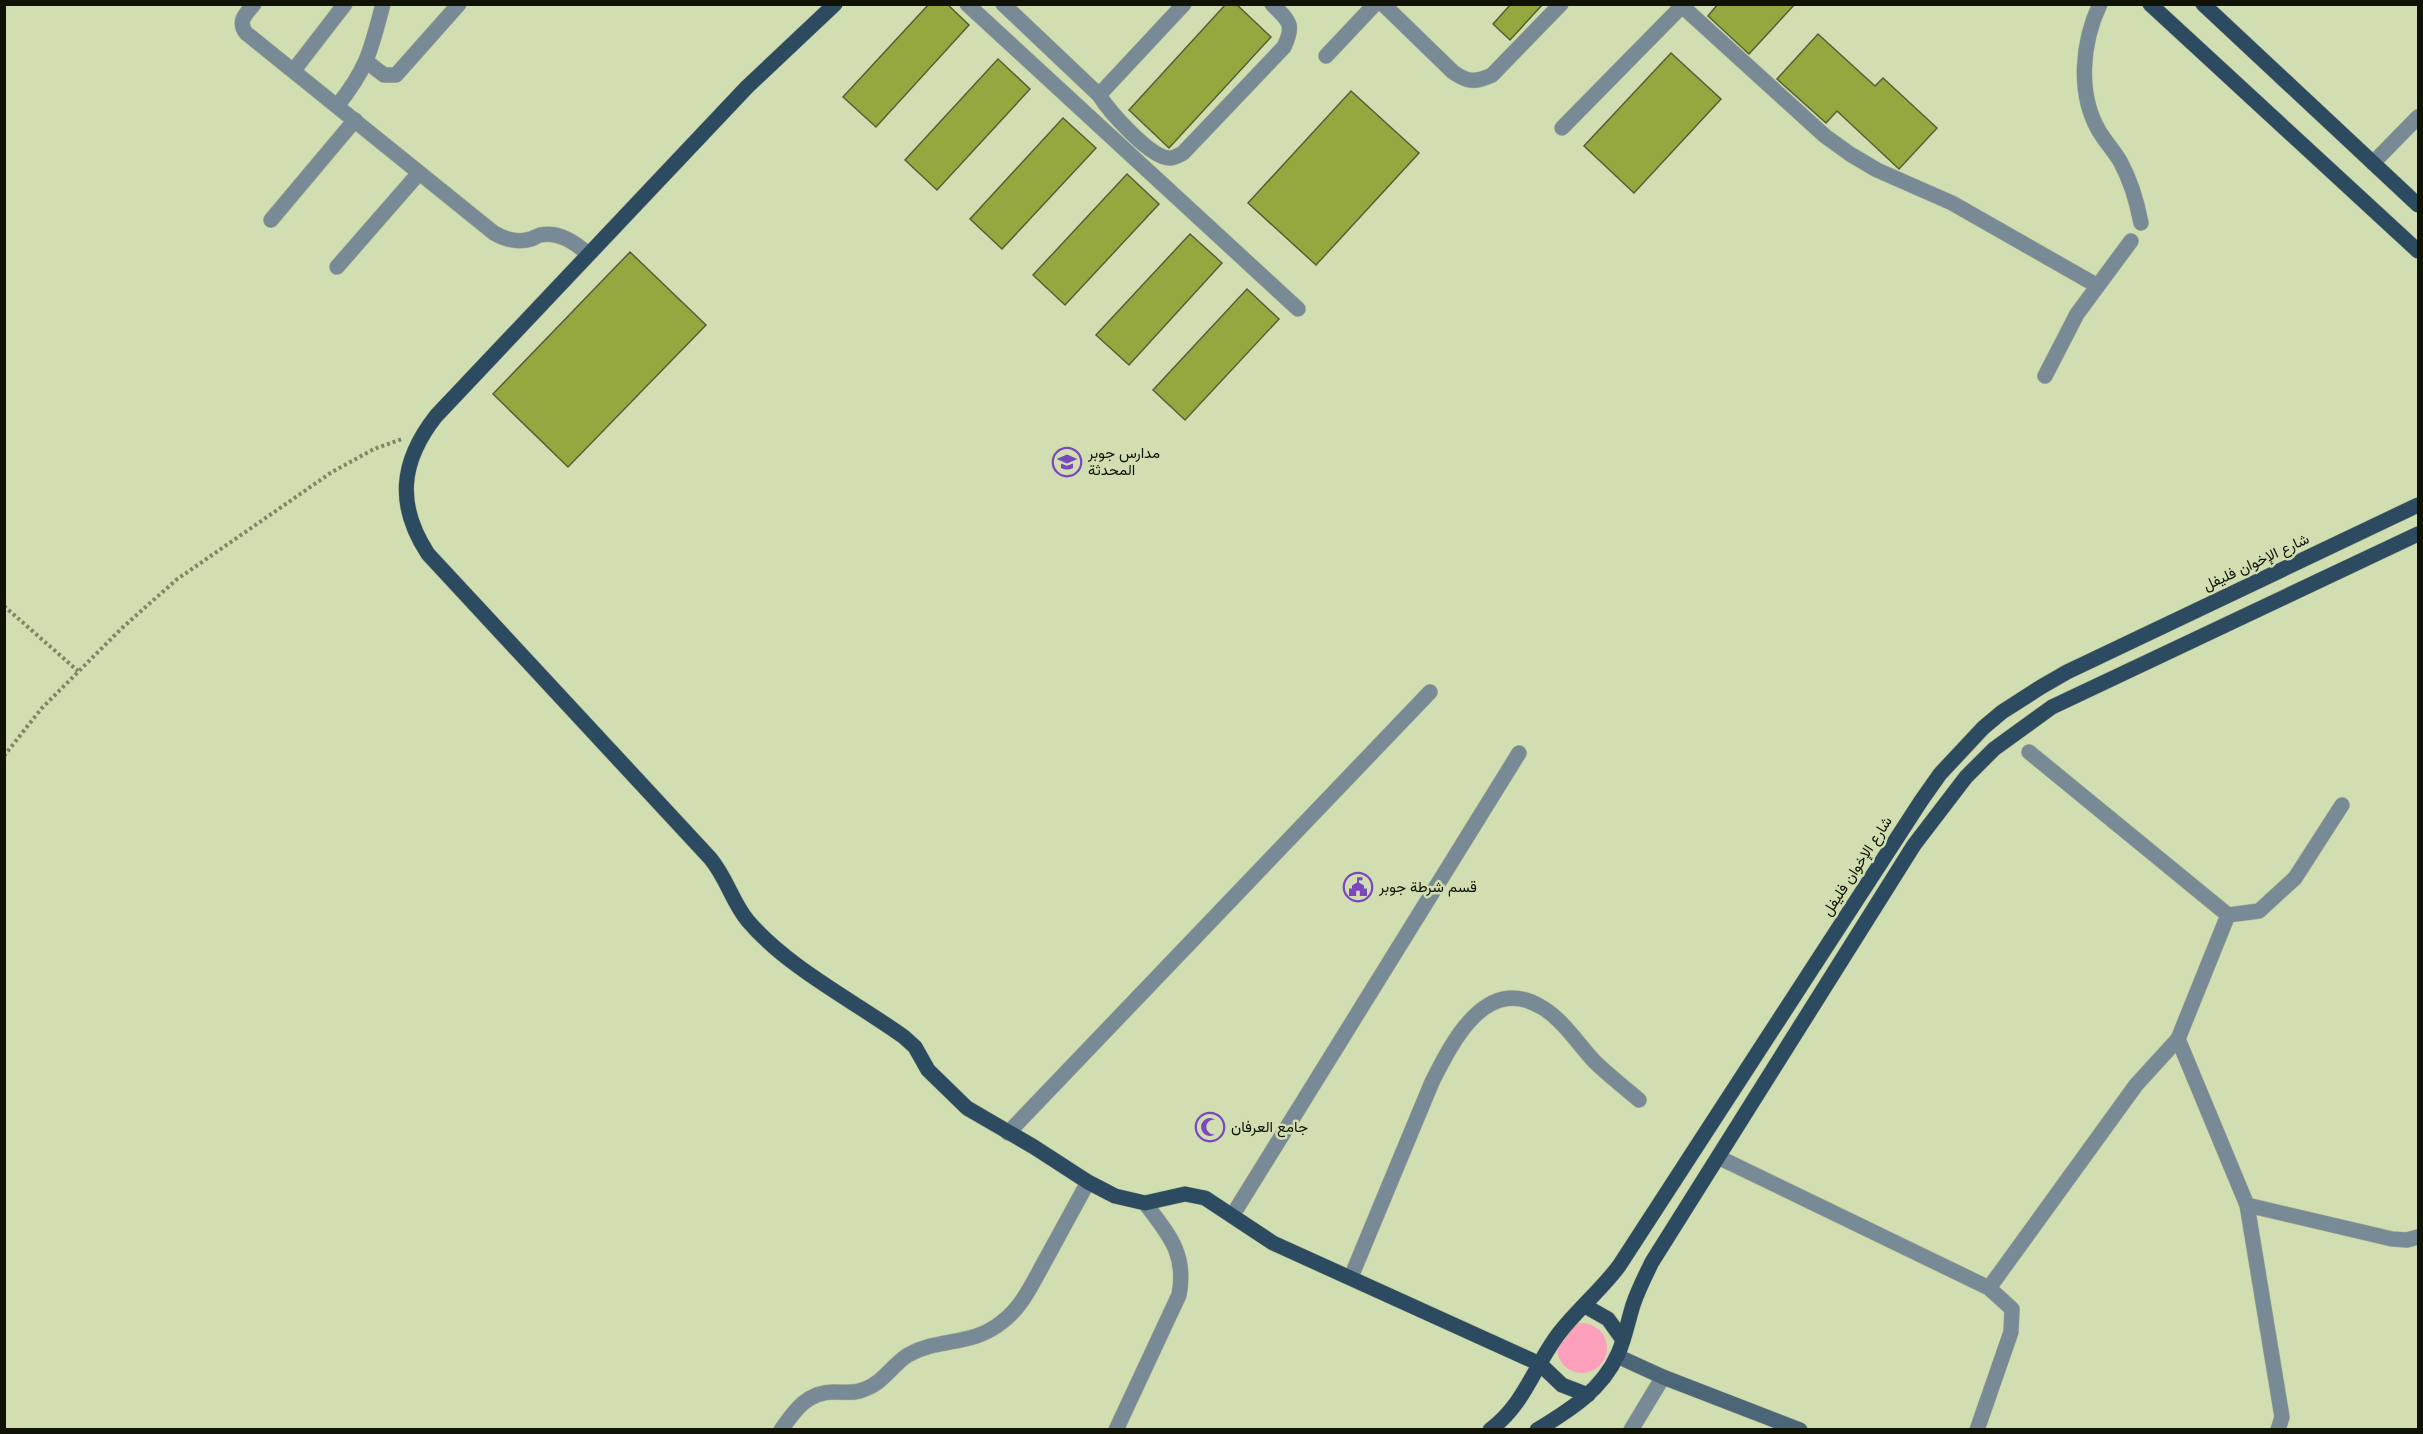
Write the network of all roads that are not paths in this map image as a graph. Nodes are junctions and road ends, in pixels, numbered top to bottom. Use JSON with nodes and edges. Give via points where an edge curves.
{"nodes":[{"id":1,"x":254,"y":4,"type":"edge"},
{"id":2,"x":345,"y":4,"type":"edge"},
{"id":3,"x":383,"y":4,"type":"edge"},
{"id":4,"x":459,"y":4,"type":"edge"},
{"id":5,"x":835,"y":4,"type":"edge"},
{"id":6,"x":967,"y":4,"type":"edge"},
{"id":7,"x":1003,"y":4,"type":"edge"},
{"id":8,"x":1184,"y":4,"type":"edge"},
{"id":9,"x":1272,"y":4,"type":"edge"},
{"id":10,"x":1375,"y":4,"type":"edge"},
{"id":11,"x":1383,"y":4,"type":"edge"},
{"id":12,"x":1561,"y":4,"type":"edge"},
{"id":13,"x":2100,"y":4,"type":"edge"},
{"id":14,"x":2150,"y":4,"type":"edge"},
{"id":15,"x":2203,"y":4,"type":"edge"},
{"id":16,"x":1683,"y":5,"type":"edge"},
{"id":17,"x":1326,"y":56,"type":"dead end"},
{"id":18,"x":367,"y":62,"type":"junction"},
{"id":19,"x":294,"y":70,"type":"junction"},
{"id":20,"x":1099,"y":95,"type":"junction"},
{"id":21,"x":337,"y":106,"type":"junction"},
{"id":22,"x":2418,"y":117,"type":"edge"},
{"id":23,"x":355,"y":120,"type":"junction"},
{"id":24,"x":1562,"y":128,"type":"dead end"},
{"id":25,"x":2373,"y":163,"type":"junction"},
{"id":26,"x":419,"y":173,"type":"junction"},
{"id":27,"x":2418,"y":205,"type":"edge"},
{"id":28,"x":271,"y":220,"type":"dead end"},
{"id":29,"x":2141,"y":223,"type":"dead end"},
{"id":30,"x":2131,"y":241,"type":"dead end"},
{"id":31,"x":2418,"y":251,"type":"edge"},
{"id":32,"x":588,"y":254,"type":"junction"},
{"id":33,"x":337,"y":267,"type":"dead end"},
{"id":34,"x":2096,"y":285,"type":"junction"},
{"id":35,"x":1298,"y":309,"type":"dead end"},
{"id":36,"x":2045,"y":376,"type":"dead end"},
{"id":37,"x":2418,"y":505,"type":"edge"},
{"id":38,"x":2418,"y":534,"type":"edge"},
{"id":39,"x":2041,"y":687,"type":"junction"},
{"id":40,"x":1430,"y":692,"type":"dead end"},
{"id":41,"x":2052,"y":707,"type":"junction"},
{"id":42,"x":2029,"y":752,"type":"dead end"},
{"id":43,"x":1519,"y":753,"type":"dead end"},
{"id":44,"x":2342,"y":805,"type":"dead end"},
{"id":45,"x":2228,"y":915,"type":"junction"},
{"id":46,"x":1778,"y":1022,"type":"junction"},
{"id":47,"x":1797,"y":1032,"type":"junction"},
{"id":48,"x":2178,"y":1039,"type":"junction"},
{"id":49,"x":1639,"y":1100,"type":"dead end"},
{"id":50,"x":1008,"y":1133,"type":"junction"},
{"id":51,"x":1718,"y":1156,"type":"junction"},
{"id":52,"x":1088,"y":1182,"type":"junction"},
{"id":53,"x":1145,"y":1203,"type":"junction"},
{"id":54,"x":2247,"y":1205,"type":"junction"},
{"id":55,"x":1233,"y":1216,"type":"junction"},
{"id":56,"x":2418,"y":1237,"type":"edge"},
{"id":57,"x":1351,"y":1277,"type":"junction"},
{"id":58,"x":1989,"y":1288,"type":"junction"},
{"id":59,"x":1585,"y":1306,"type":"junction"},
{"id":60,"x":1623,"y":1340,"type":"junction"},
{"id":61,"x":1617,"y":1356,"type":"junction"},
{"id":62,"x":1540,"y":1364,"type":"junction"},
{"id":63,"x":1663,"y":1377,"type":"junction"},
{"id":64,"x":1588,"y":1395,"type":"junction"},
{"id":65,"x":781,"y":1430,"type":"edge"},
{"id":66,"x":1116,"y":1430,"type":"edge"},
{"id":67,"x":1490,"y":1430,"type":"edge"},
{"id":68,"x":1537,"y":1430,"type":"edge"},
{"id":69,"x":1631,"y":1430,"type":"edge"},
{"id":70,"x":1800,"y":1430,"type":"edge"},
{"id":71,"x":1977,"y":1430,"type":"edge"},
{"id":72,"x":2278,"y":1430,"type":"edge"}],
"edges":[{"from":1,"to":19,"type":"street","via":[[242,20],[243,28]]},
{"from":2,"to":19,"type":"street"},
{"from":3,"to":18,"type":"street"},
{"from":4,"to":18,"type":"street","via":[[396,75],[384,75]]},
{"from":5,"to":32,"type":"main road","via":[[747,87]]},
{"from":6,"to":35,"type":"street"},
{"from":7,"to":20,"type":"street"},
{"from":8,"to":20,"type":"street"},
{"from":9,"to":20,"type":"street","via":[[1288,20],[1291,33],[1284,46],[1183,153],[1172,159],[1158,156],[1108,109]]},
{"from":10,"to":17,"type":"street"},
{"from":11,"to":12,"type":"street","via":[[1465,81],[1492,75]]},
{"from":13,"to":29,"type":"street","via":[[2086,53],[2089,109],[2098,130],[2121,162]]},
{"from":14,"to":31,"type":"main road"},
{"from":15,"to":25,"type":"main road"},
{"from":16,"to":24,"type":"street"},
{"from":16,"to":34,"type":"street","via":[[1825,136],[1850,154],[1952,203]]},
{"from":18,"to":21,"type":"street"},
{"from":19,"to":21,"type":"street"},
{"from":21,"to":23,"type":"street"},
{"from":22,"to":25,"type":"street"},
{"from":23,"to":26,"type":"street"},
{"from":23,"to":28,"type":"street"},
{"from":25,"to":27,"type":"main road"},
{"from":26,"to":32,"type":"street","via":[[503,238],[523,241],[540,235],[554,236],[567,239]]},
{"from":26,"to":33,"type":"street"},
{"from":30,"to":34,"type":"street"},
{"from":32,"to":50,"type":"main road","via":[[423,433],[412,452],[407,473],[406,495],[416,536],[428,554],[710,858],[757,931],[811,976],[904,1036],[928,1070],[957,1099]]},
{"from":34,"to":36,"type":"street"},
{"from":37,"to":39,"type":"main road","name":"شارع الإخوان فليفل"},
{"from":38,"to":41,"type":"main road"},
{"from":39,"to":41,"type":"main road"},
{"from":39,"to":46,"type":"main road","name":"شارع الإخوان فليفل","via":[[1983,728],[1940,774]]},
{"from":40,"to":50,"type":"street"},
{"from":41,"to":47,"type":"main road","via":[[1994,749],[1941,807]]},
{"from":42,"to":45,"type":"street"},
{"from":43,"to":55,"type":"street"},
{"from":44,"to":45,"type":"street","via":[[2295,878],[2259,911]]},
{"from":45,"to":48,"type":"street"},
{"from":46,"to":47,"type":"main road"},
{"from":46,"to":59,"type":"main road","name":"شارع الإخوان فليفل","via":[[1619,1266]]},
{"from":47,"to":51,"type":"main road"},
{"from":48,"to":54,"type":"street"},
{"from":48,"to":58,"type":"street","via":[[2136,1085]]},
{"from":49,"to":57,"type":"street","via":[[1545,1008],[1521,997],[1490,1002],[1468,1022],[1447,1052]]},
{"from":50,"to":52,"type":"main road"},
{"from":51,"to":58,"type":"street"},
{"from":51,"to":60,"type":"main road","via":[[1652,1262]]},
{"from":52,"to":53,"type":"main road","via":[[1115,1196]]},
{"from":52,"to":65,"type":"street","via":[[1022,1302],[1000,1324],[975,1338],[917,1350],[863,1391],[828,1392],[809,1398],[795,1409]]},
{"from":53,"to":55,"type":"main road","via":[[1176,1195],[1195,1195]]},
{"from":53,"to":66,"type":"street","via":[[1175,1245],[1181,1282]]},
{"from":54,"to":56,"type":"street","via":[[2392,1239]]},
{"from":54,"to":72,"type":"street","via":[[2282,1417]]},
{"from":55,"to":57,"type":"main road","via":[[1273,1243]]},
{"from":57,"to":62,"type":"main road"},
{"from":58,"to":71,"type":"street","via":[[2012,1309],[2011,1332]]},
{"from":59,"to":60,"type":"main road","via":[[1608,1318]]},
{"from":59,"to":62,"type":"main road","name":"شارع الإخوان فليفل","via":[[1559,1332]]},
{"from":60,"to":61,"type":"main road"},
{"from":61,"to":63,"type":"street"},
{"from":61,"to":64,"type":"main road"},
{"from":62,"to":64,"type":"main road","via":[[1562,1385]]},
{"from":62,"to":67,"type":"main road","name":"شارع الإخوان فليفل","via":[[1518,1401]]},
{"from":63,"to":69,"type":"street"},
{"from":63,"to":70,"type":"street"},
{"from":64,"to":68,"type":"main road"}]}
